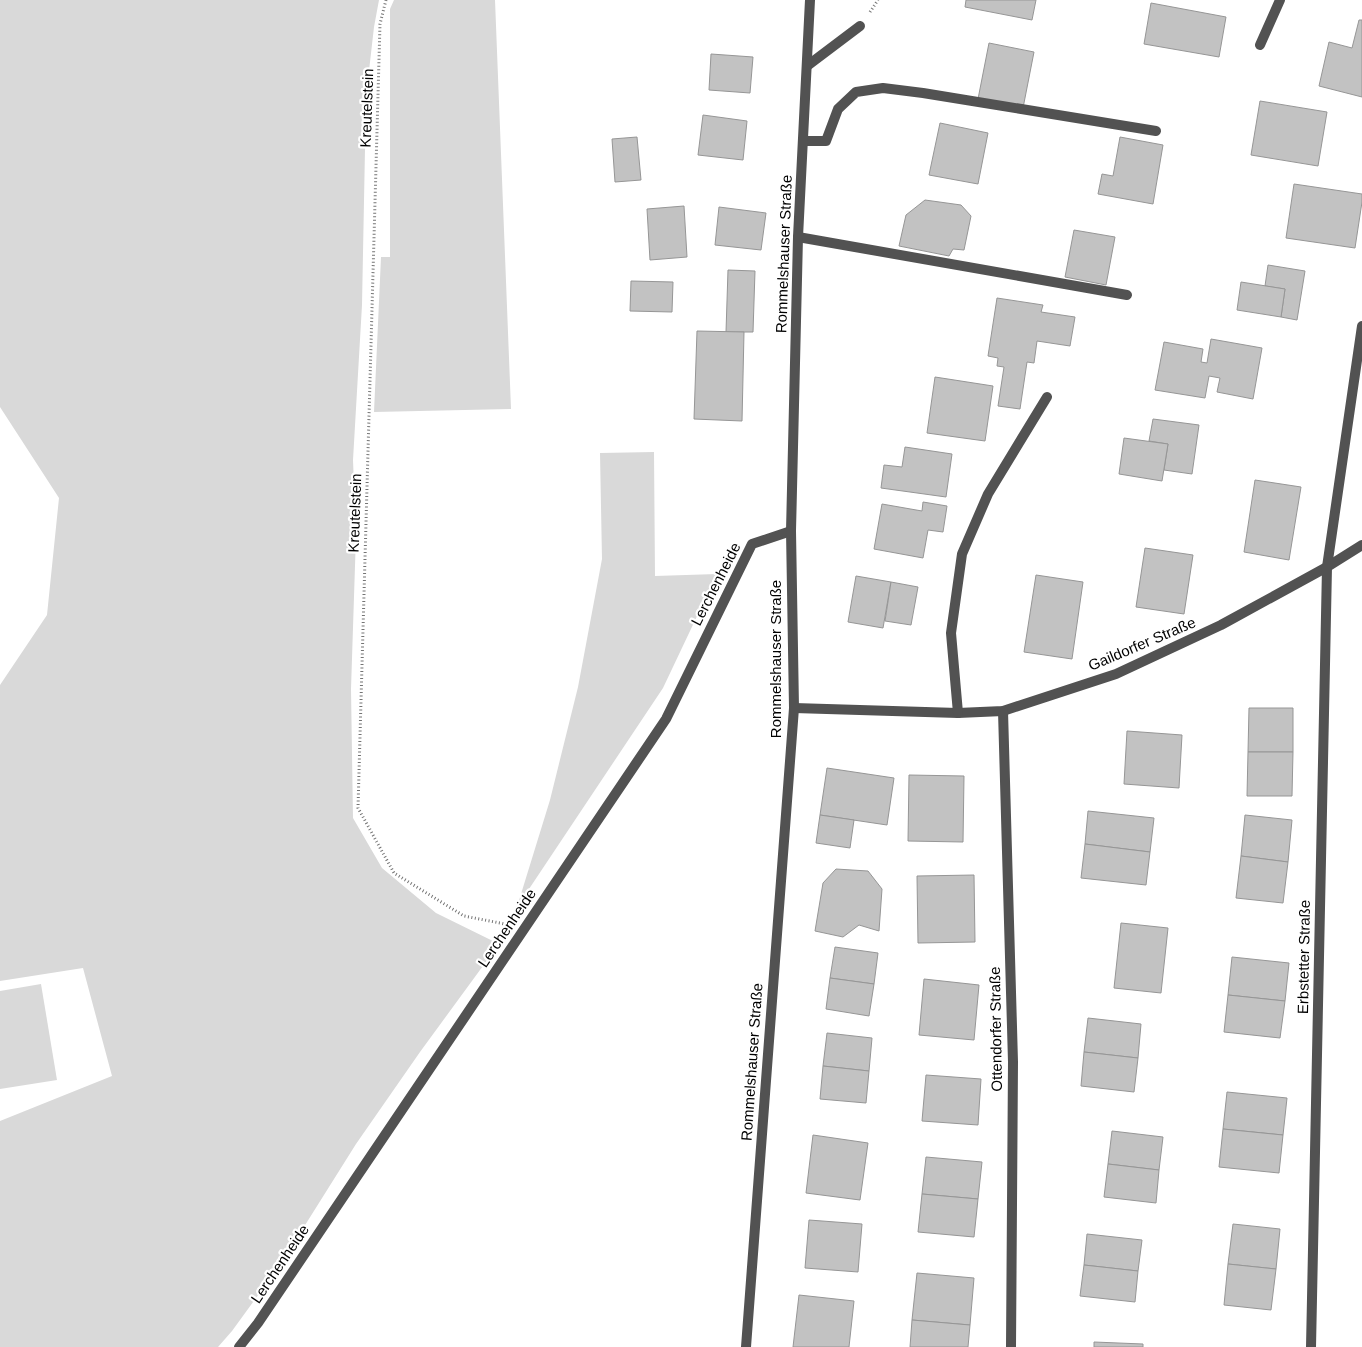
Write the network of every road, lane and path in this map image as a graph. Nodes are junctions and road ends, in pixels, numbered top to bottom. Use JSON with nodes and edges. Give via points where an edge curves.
{"nodes":[{"id":1,"x":386,"y":0,"type":"edge"},
{"id":2,"x":810,"y":0,"type":"edge"},
{"id":3,"x":1280,"y":0,"type":"edge"},
{"id":4,"x":860,"y":26,"type":"dead end"},
{"id":5,"x":1260,"y":44,"type":"dead end"},
{"id":6,"x":807,"y":66,"type":"junction"},
{"id":7,"x":1156,"y":131,"type":"dead end"},
{"id":8,"x":803,"y":141,"type":"junction"},
{"id":9,"x":798,"y":237,"type":"junction"},
{"id":10,"x":1127,"y":295,"type":"dead end"},
{"id":11,"x":1362,"y":326,"type":"edge"},
{"id":12,"x":1047,"y":397,"type":"dead end"},
{"id":13,"x":791,"y":531,"type":"junction"},
{"id":14,"x":1362,"y":545,"type":"edge"},
{"id":15,"x":1326,"y":567,"type":"junction"},
{"id":16,"x":794,"y":708,"type":"junction"},
{"id":17,"x":1003,"y":711,"type":"junction"},
{"id":18,"x":958,"y":713,"type":"junction"},
{"id":19,"x":525,"y":927,"type":"junction"},
{"id":20,"x":239,"y":1347,"type":"edge"},
{"id":21,"x":746,"y":1347,"type":"edge"},
{"id":22,"x":1011,"y":1347,"type":"edge"},
{"id":23,"x":1311,"y":1347,"type":"edge"}],
"edges":[{"from":1,"to":19,"type":"path","name":"Kreutelstein","via":[[380,24],[358,808],[394,873],[464,916]]},
{"from":2,"to":6,"type":"street","name":"Rommelshauser Straße"},
{"from":3,"to":5,"type":"street"},
{"from":4,"to":6,"type":"street"},
{"from":6,"to":8,"type":"street","name":"Rommelshauser Straße"},
{"from":7,"to":8,"type":"street","via":[[883,88],[856,92],[844,103],[838,109],[826,141]]},
{"from":8,"to":9,"type":"street","name":"Rommelshauser Straße"},
{"from":9,"to":10,"type":"street"},
{"from":9,"to":13,"type":"street","name":"Rommelshauser Straße"},
{"from":11,"to":15,"type":"street"},
{"from":12,"to":18,"type":"street","via":[[988,494],[962,554],[951,634]]},
{"from":13,"to":16,"type":"street","name":"Rommelshauser Straße"},
{"from":13,"to":19,"type":"street","name":"Lerchenheide","via":[[752,544],[666,719]]},
{"from":14,"to":15,"type":"street","name":"Gaildorfer Straße"},
{"from":15,"to":17,"type":"street","name":"Gaildorfer Straße","via":[[1221,625],[1116,674]]},
{"from":15,"to":23,"type":"street","name":"Erbstetter Straße"},
{"from":16,"to":18,"type":"street","name":"Gaildorfer Straße"},
{"from":16,"to":21,"type":"street","name":"Rommelshauser Straße"},
{"from":17,"to":18,"type":"street","name":"Gaildorfer Straße"},
{"from":17,"to":22,"type":"street","name":"Ottendorfer Straße","via":[[1013,1062]]},
{"from":19,"to":20,"type":"street","name":"Lerchenheide"}]}
